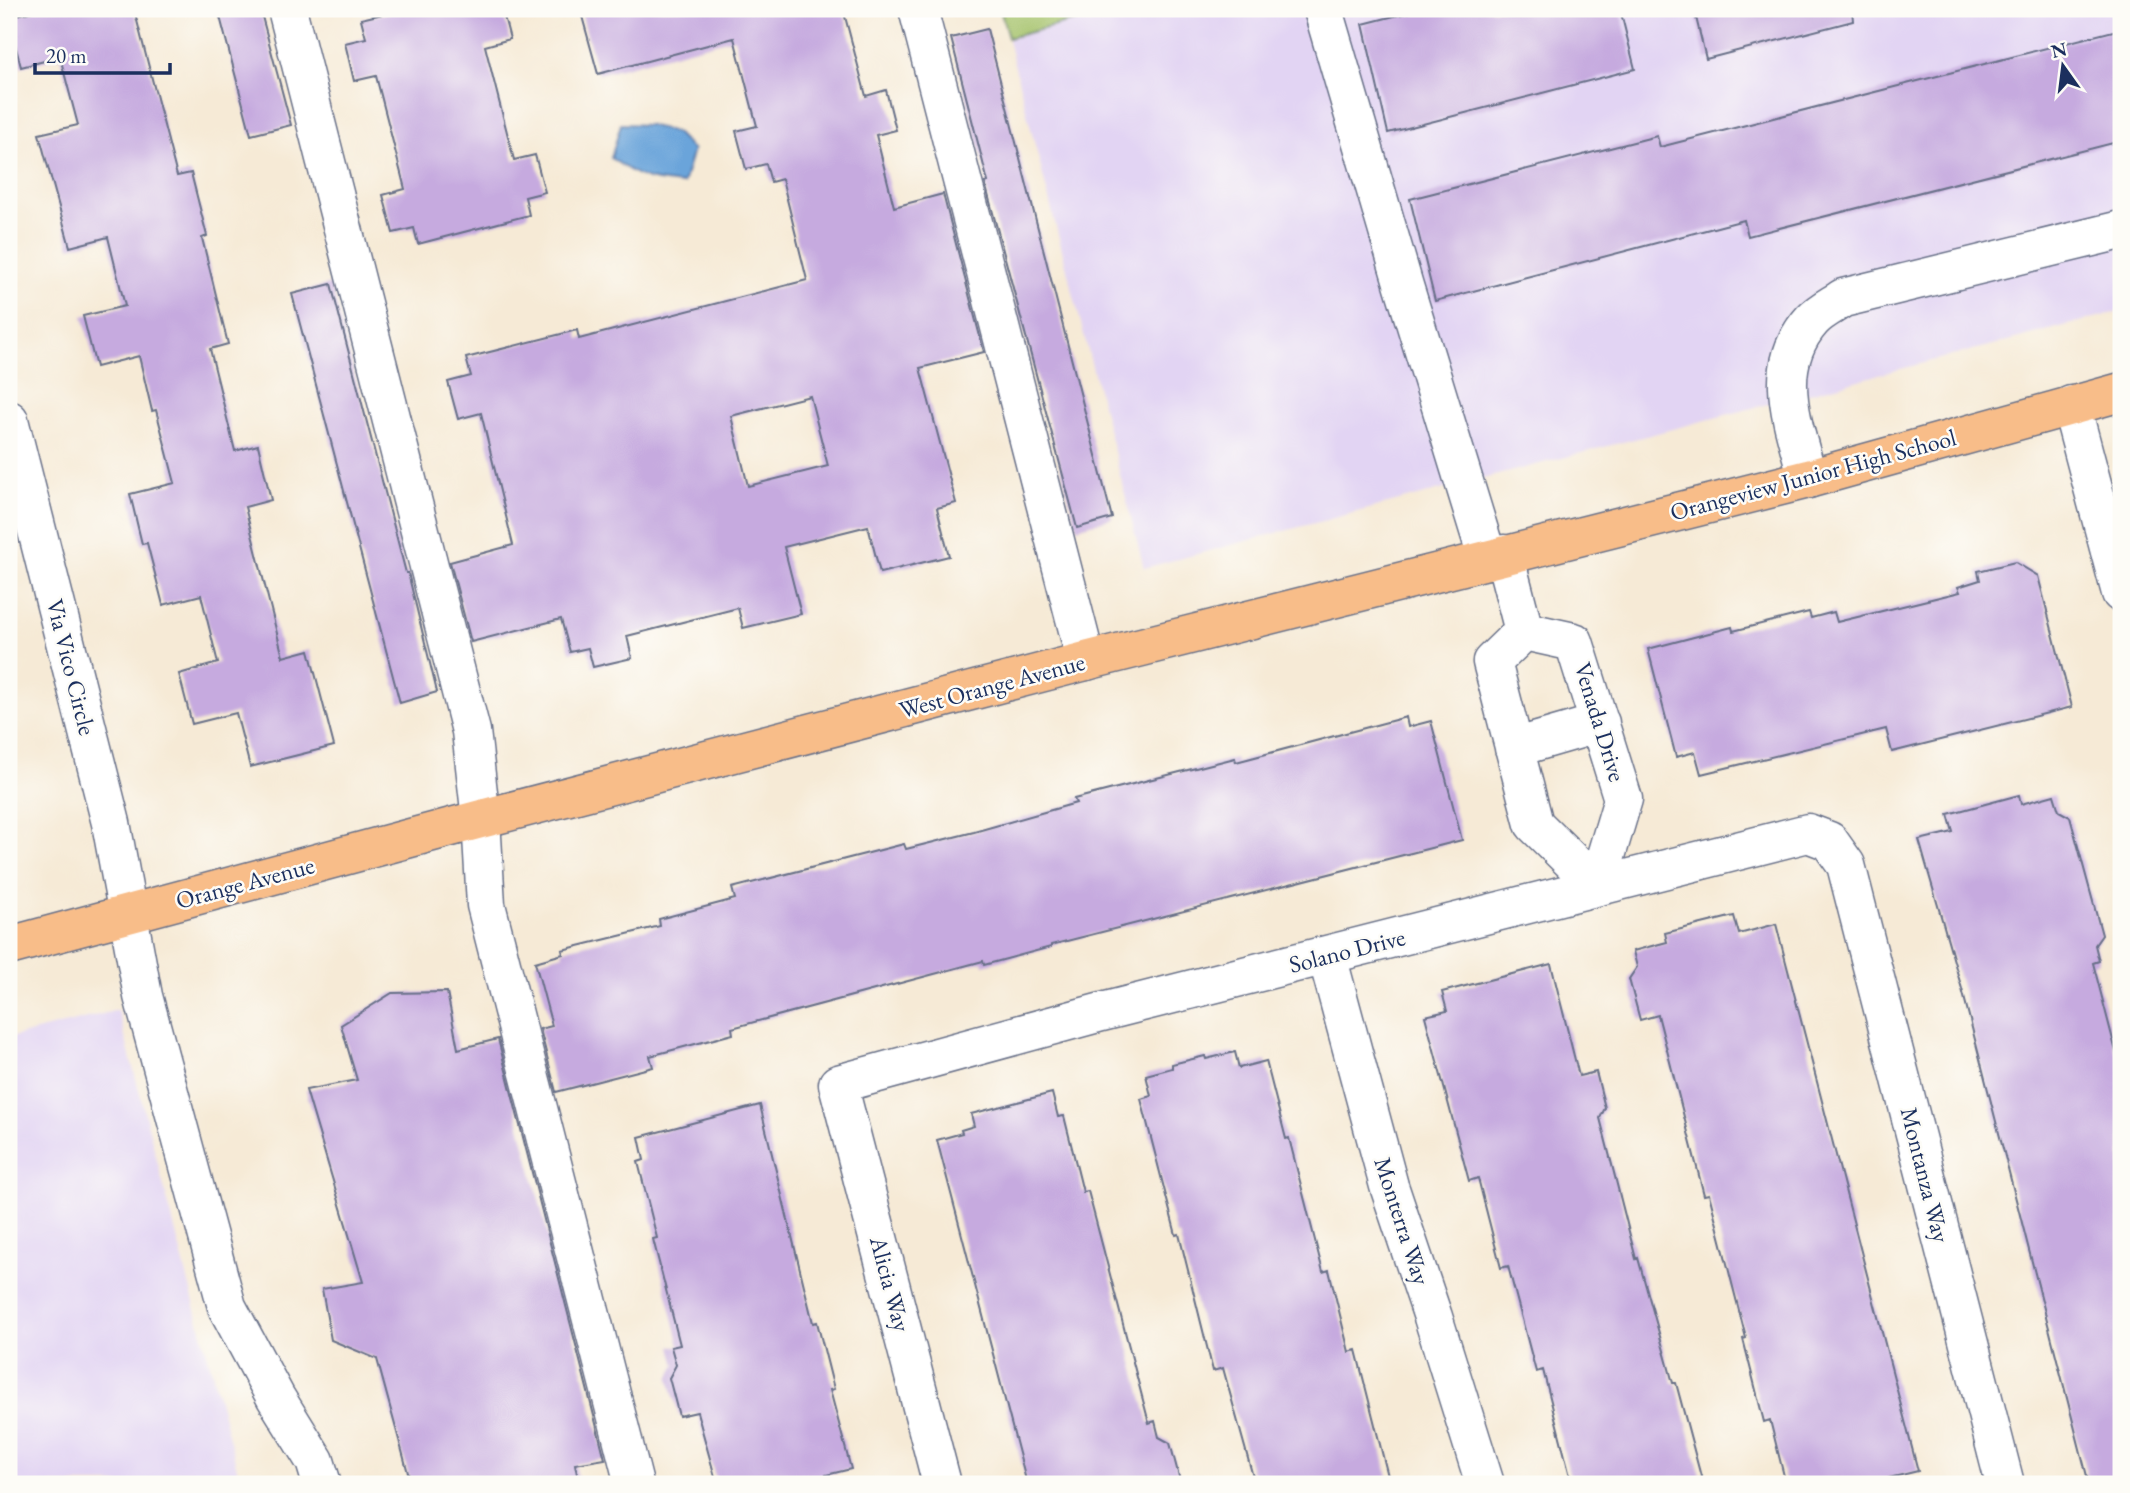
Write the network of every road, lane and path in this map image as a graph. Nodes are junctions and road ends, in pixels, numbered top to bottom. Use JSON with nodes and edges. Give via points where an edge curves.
{"nodes":[{"id":1,"x":287,"y":9,"type":"edge"},
{"id":2,"x":918,"y":9,"type":"edge"},
{"id":3,"x":1323,"y":10,"type":"edge"},
{"id":4,"x":2121,"y":230,"type":"edge"},
{"id":5,"x":2121,"y":392,"type":"edge"},
{"id":6,"x":2071,"y":405,"type":"junction"},
{"id":7,"x":9,"y":420,"type":"edge"},
{"id":8,"x":1808,"y":479,"type":"junction"},
{"id":9,"x":1496,"y":557,"type":"junction"},
{"id":10,"x":2121,"y":593,"type":"edge"},
{"id":11,"x":1524,"y":631,"type":"junction"},
{"id":12,"x":1086,"y":661,"type":"junction"},
{"id":13,"x":1600,"y":723,"type":"junction"},
{"id":14,"x":1514,"y":748,"type":"junction"},
{"id":15,"x":481,"y":819,"type":"junction"},
{"id":16,"x":1846,"y":865,"type":"joint"},
{"id":17,"x":1597,"y":886,"type":"junction"},
{"id":18,"x":128,"y":914,"type":"junction"},
{"id":19,"x":9,"y":946,"type":"edge"},
{"id":20,"x":1327,"y":956,"type":"junction"},
{"id":21,"x":838,"y":1084,"type":"joint"},
{"id":22,"x":321,"y":1484,"type":"edge"},
{"id":23,"x":634,"y":1484,"type":"edge"},
{"id":24,"x":942,"y":1484,"type":"edge"},
{"id":25,"x":1485,"y":1484,"type":"edge"},
{"id":26,"x":2005,"y":1484,"type":"edge"}],
"edges":[{"from":1,"to":15,"type":"street","via":[[471,731]]},
{"from":2,"to":12,"type":"street"},
{"from":3,"to":9,"type":"street","via":[[1404,286]]},
{"from":4,"to":8,"type":"street","via":[[1843,298],[1814,318],[1795,343],[1787,396]]},
{"from":5,"to":6,"type":"main road","name":"Orangeview Junior High School"},
{"from":6,"to":8,"type":"main road","name":"Orangeview Junior High School"},
{"from":6,"to":10,"type":"street"},
{"from":7,"to":18,"type":"street","name":"Via Vico Circle","via":[[111,823]]},
{"from":8,"to":9,"type":"main road","name":"Orangeview Junior High School"},
{"from":9,"to":11,"type":"street"},
{"from":9,"to":12,"type":"main road","name":"West Orange Avenue"},
{"from":11,"to":13,"type":"street","name":"Venada Drive","via":[[1574,642]]},
{"from":11,"to":14,"type":"street","via":[[1492,662]]},
{"from":12,"to":15,"type":"main road","name":"West Orange Avenue"},
{"from":13,"to":14,"type":"street"},
{"from":13,"to":17,"type":"street","name":"Venada Drive","via":[[1623,799]]},
{"from":14,"to":17,"type":"street","via":[[1534,824]]},
{"from":15,"to":18,"type":"main road","name":"Orange Avenue"},
{"from":15,"to":23,"type":"street","via":[[486,905]]},
{"from":16,"to":17,"type":"street","name":"Solano Drive","via":[[1829,841],[1808,833]]},
{"from":16,"to":26,"type":"street","name":"Montanza Way"},
{"from":17,"to":20,"type":"street","name":"Solano Drive"},
{"from":18,"to":19,"type":"main road","name":"Orange Avenue"},
{"from":18,"to":22,"type":"street","name":"Via Vico Circle","via":[[143,996],[227,1307],[315,1461]]},
{"from":20,"to":21,"type":"street","name":"Solano Drive"},
{"from":20,"to":25,"type":"street","name":"Monterra Way","via":[[1389,1186]]},
{"from":21,"to":24,"type":"street","name":"Alicia Way"}]}
